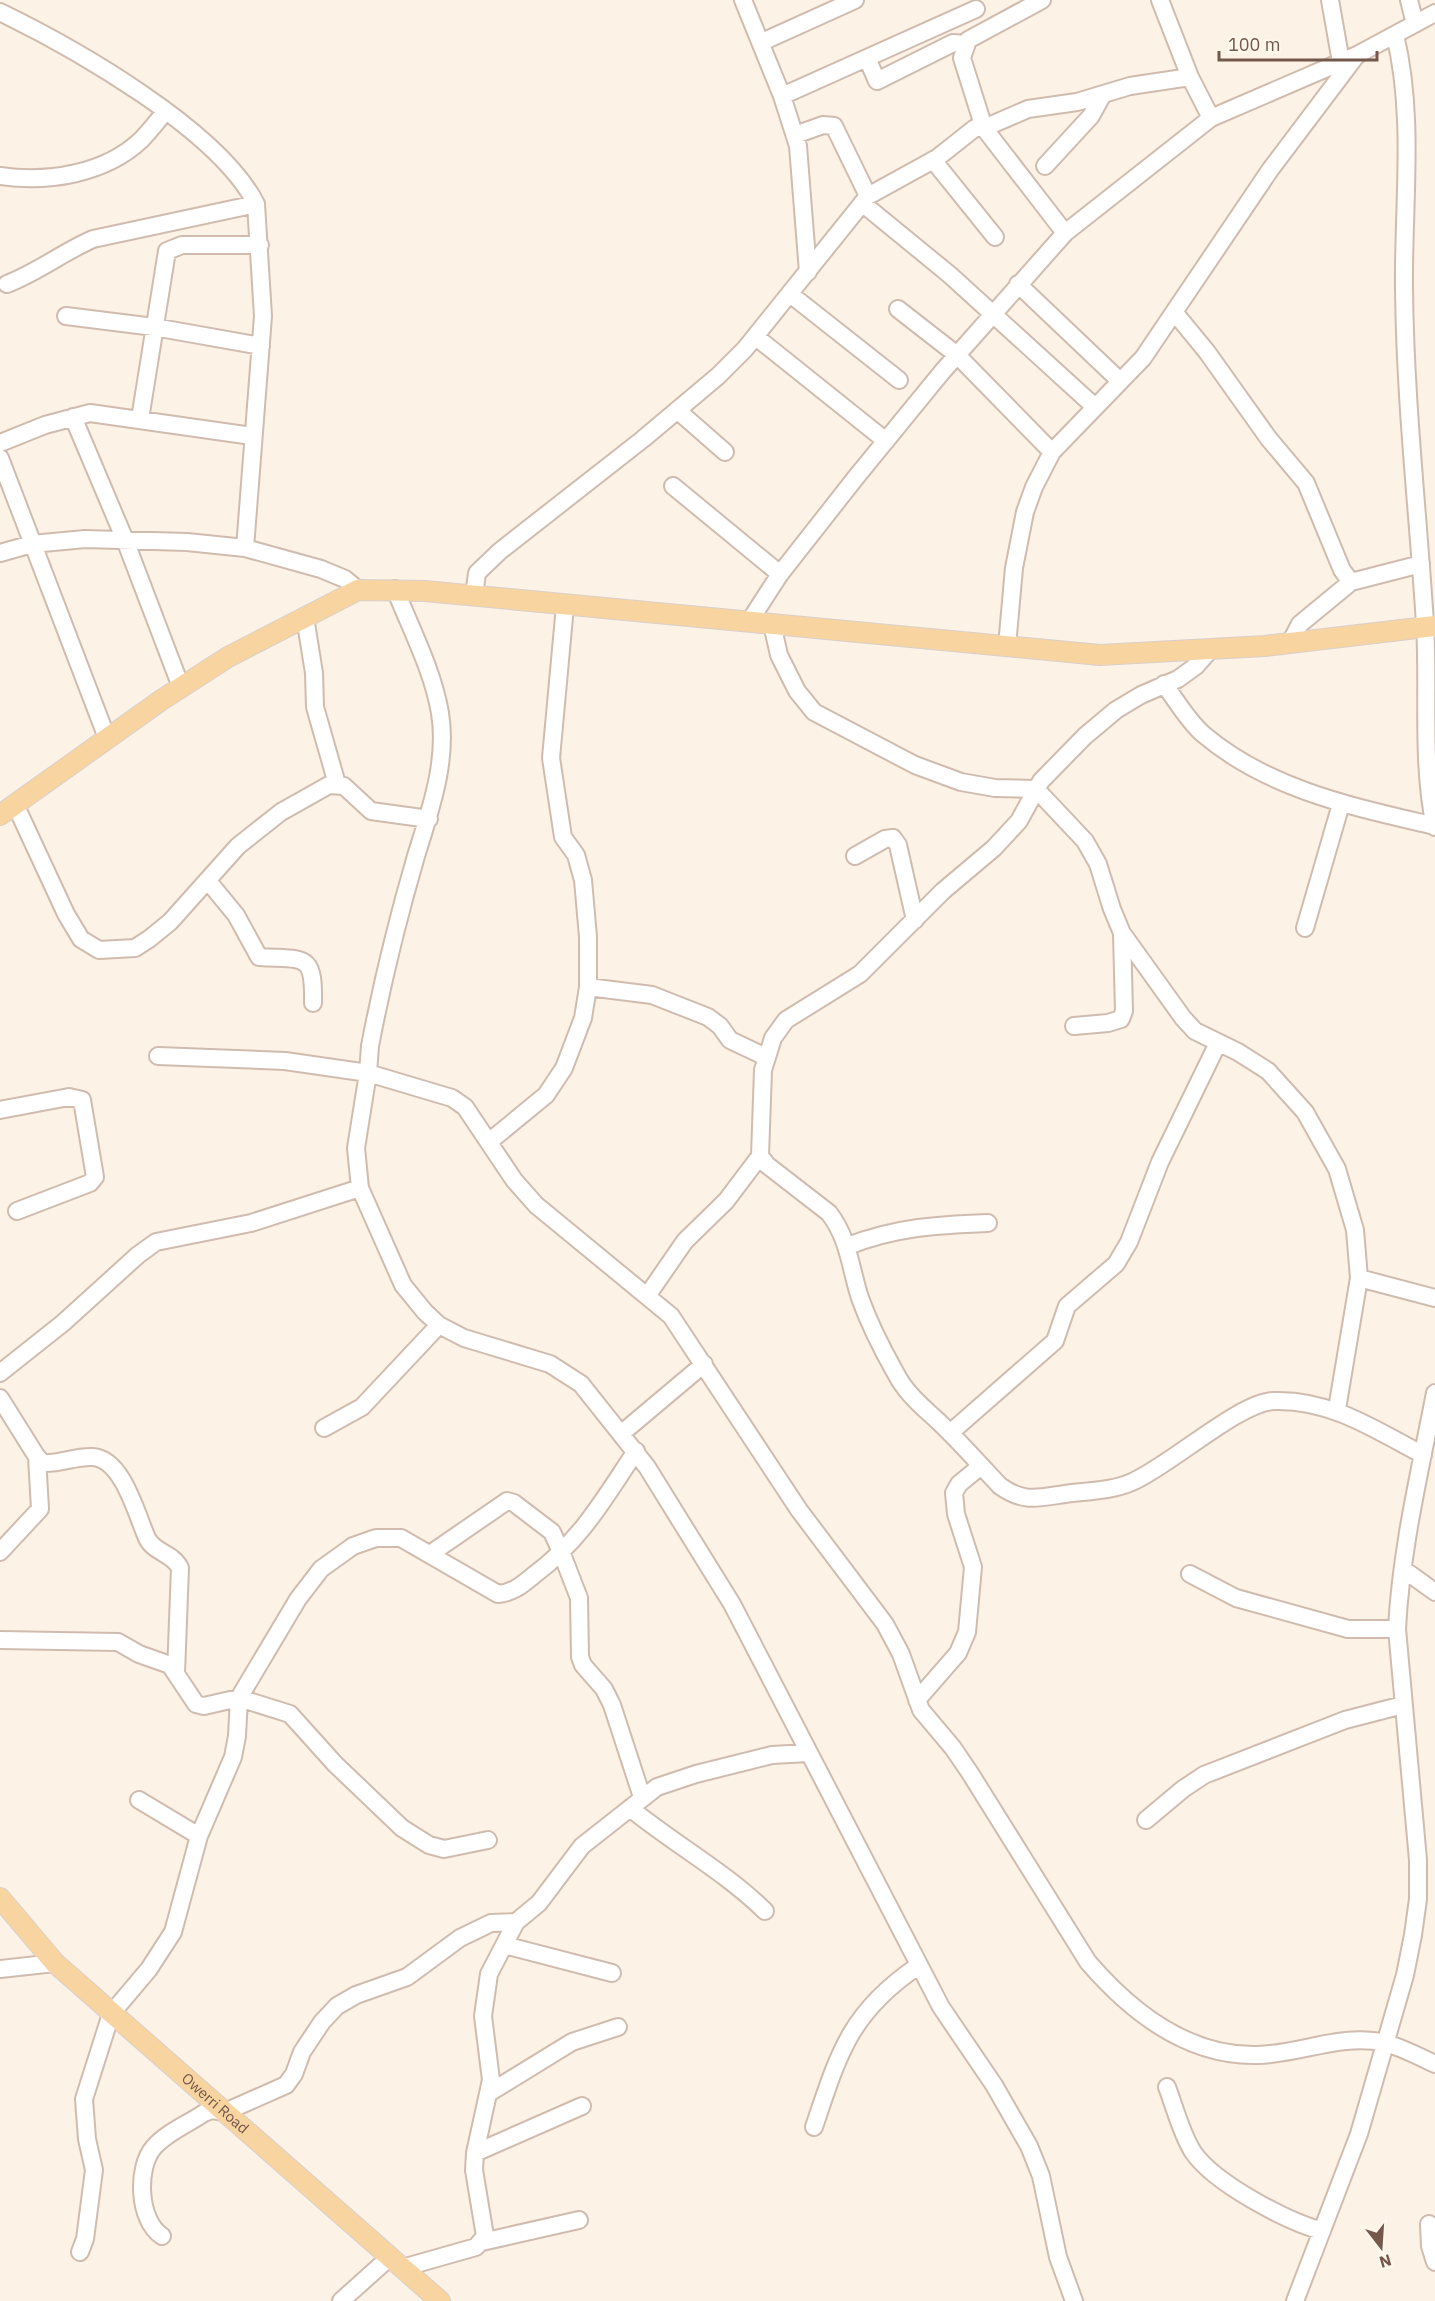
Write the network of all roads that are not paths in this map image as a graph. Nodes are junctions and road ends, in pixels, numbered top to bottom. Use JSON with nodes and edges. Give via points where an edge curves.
{"nodes":[{"id":1,"x":743,"y":0,"type":"edge"},
{"id":2,"x":855,"y":0,"type":"edge"},
{"id":3,"x":1042,"y":0,"type":"edge"},
{"id":4,"x":1160,"y":0,"type":"edge"},
{"id":5,"x":1330,"y":0,"type":"edge"},
{"id":6,"x":1409,"y":0,"type":"edge"},
{"id":7,"x":974,"y":4,"type":"edge"},
{"id":8,"x":0,"y":12,"type":"edge"},
{"id":9,"x":1435,"y":13,"type":"edge"},
{"id":10,"x":1415,"y":24,"type":"junction"},
{"id":11,"x":985,"y":31,"type":"junction"},
{"id":12,"x":1395,"y":35,"type":"junction"},
{"id":13,"x":762,"y":42,"type":"junction"},
{"id":14,"x":965,"y":44,"type":"junction"},
{"id":15,"x":1357,"y":55,"type":"junction"},
{"id":16,"x":867,"y":58,"type":"junction"},
{"id":17,"x":1341,"y":62,"type":"junction"},
{"id":18,"x":1190,"y":77,"type":"junction"},
{"id":19,"x":782,"y":96,"type":"junction"},
{"id":20,"x":1102,"y":96,"type":"junction"},
{"id":21,"x":166,"y":111,"type":"junction"},
{"id":22,"x":1211,"y":118,"type":"junction"},
{"id":23,"x":984,"y":128,"type":"junction"},
{"id":24,"x":795,"y":135,"type":"junction"},
{"id":25,"x":933,"y":160,"type":"junction"},
{"id":26,"x":1046,"y":166,"type":"dead end"},
{"id":27,"x":0,"y":176,"type":"edge"},
{"id":28,"x":865,"y":199,"type":"junction"},
{"id":29,"x":256,"y":204,"type":"junction"},
{"id":30,"x":1065,"y":233,"type":"junction"},
{"id":31,"x":995,"y":237,"type":"dead end"},
{"id":32,"x":260,"y":245,"type":"junction"},
{"id":33,"x":808,"y":272,"type":"junction"},
{"id":34,"x":7,"y":284,"type":"dead end"},
{"id":35,"x":1018,"y":284,"type":"junction"},
{"id":36,"x":790,"y":294,"type":"junction"},
{"id":37,"x":898,"y":309,"type":"dead end"},
{"id":38,"x":993,"y":313,"type":"junction"},
{"id":39,"x":1175,"y":313,"type":"junction"},
{"id":40,"x":66,"y":316,"type":"dead end"},
{"id":41,"x":154,"y":327,"type":"junction"},
{"id":42,"x":756,"y":337,"type":"junction"},
{"id":43,"x":261,"y":346,"type":"junction"},
{"id":44,"x":957,"y":355,"type":"junction"},
{"id":45,"x":899,"y":380,"type":"dead end"},
{"id":46,"x":1120,"y":381,"type":"junction"},
{"id":47,"x":1095,"y":407,"type":"junction"},
{"id":48,"x":678,"y":410,"type":"junction"},
{"id":49,"x":73,"y":417,"type":"junction"},
{"id":50,"x":140,"y":419,"type":"junction"},
{"id":51,"x":252,"y":436,"type":"junction"},
{"id":52,"x":886,"y":441,"type":"junction"},
{"id":53,"x":0,"y":443,"type":"edge"},
{"id":54,"x":725,"y":452,"type":"dead end"},
{"id":55,"x":1052,"y":452,"type":"junction"},
{"id":56,"x":0,"y":458,"type":"edge"},
{"id":57,"x":673,"y":486,"type":"dead end"},
{"id":58,"x":125,"y":540,"type":"junction"},
{"id":59,"x":32,"y":544,"type":"junction"},
{"id":60,"x":245,"y":548,"type":"junction"},
{"id":61,"x":0,"y":553,"type":"edge"},
{"id":62,"x":1421,"y":564,"type":"junction"},
{"id":63,"x":780,"y":574,"type":"junction"},
{"id":64,"x":1351,"y":582,"type":"junction"},
{"id":65,"x":395,"y":589,"type":"junction"},
{"id":66,"x":358,"y":590,"type":"junction"},
{"id":67,"x":474,"y":596,"type":"junction"},
{"id":68,"x":565,"y":606,"type":"junction"},
{"id":69,"x":304,"y":617,"type":"junction"},
{"id":70,"x":749,"y":622,"type":"junction"},
{"id":71,"x":772,"y":624,"type":"junction"},
{"id":72,"x":1430,"y":627,"type":"edge"},
{"id":73,"x":1290,"y":643,"type":"junction"},
{"id":74,"x":1007,"y":646,"type":"junction"},
{"id":75,"x":1209,"y":651,"type":"junction"},
{"id":76,"x":1164,"y":684,"type":"junction"},
{"id":77,"x":181,"y":687,"type":"junction"},
{"id":78,"x":108,"y":738,"type":"junction"},
{"id":79,"x":337,"y":784,"type":"junction"},
{"id":80,"x":1036,"y":789,"type":"junction"},
{"id":81,"x":1341,"y":804,"type":"junction"},
{"id":82,"x":7,"y":810,"type":"edge"},
{"id":83,"x":429,"y":819,"type":"junction"},
{"id":84,"x":1435,"y":827,"type":"edge"},
{"id":85,"x":855,"y":856,"type":"dead end"},
{"id":86,"x":208,"y":881,"type":"junction"},
{"id":87,"x":915,"y":920,"type":"junction"},
{"id":88,"x":1305,"y":928,"type":"dead end"},
{"id":89,"x":1122,"y":933,"type":"junction"},
{"id":90,"x":588,"y":987,"type":"junction"},
{"id":91,"x":313,"y":1003,"type":"dead end"},
{"id":92,"x":1074,"y":1026,"type":"dead end"},
{"id":93,"x":1218,"y":1043,"type":"junction"},
{"id":94,"x":158,"y":1056,"type":"dead end"},
{"id":95,"x":766,"y":1057,"type":"junction"},
{"id":96,"x":368,"y":1073,"type":"junction"},
{"id":97,"x":0,"y":1110,"type":"edge"},
{"id":98,"x":490,"y":1141,"type":"junction"},
{"id":99,"x":760,"y":1156,"type":"junction"},
{"id":100,"x":360,"y":1188,"type":"junction"},
{"id":101,"x":17,"y":1211,"type":"dead end"},
{"id":102,"x":988,"y":1223,"type":"dead end"},
{"id":103,"x":848,"y":1246,"type":"junction"},
{"id":104,"x":1359,"y":1278,"type":"junction"},
{"id":105,"x":647,"y":1296,"type":"junction"},
{"id":106,"x":1435,"y":1298,"type":"edge"},
{"id":107,"x":439,"y":1325,"type":"junction"},
{"id":108,"x":704,"y":1364,"type":"junction"},
{"id":109,"x":0,"y":1373,"type":"edge"},
{"id":110,"x":0,"y":1398,"type":"edge"},
{"id":111,"x":1434,"y":1402,"type":"edge"},
{"id":112,"x":1337,"y":1409,"type":"junction"},
{"id":113,"x":324,"y":1428,"type":"dead end"},
{"id":114,"x":622,"y":1433,"type":"junction"},
{"id":115,"x":950,"y":1433,"type":"junction"},
{"id":116,"x":636,"y":1451,"type":"junction"},
{"id":117,"x":1423,"y":1455,"type":"junction"},
{"id":118,"x":37,"y":1457,"type":"junction"},
{"id":119,"x":981,"y":1466,"type":"junction"},
{"id":120,"x":0,"y":1552,"type":"edge"},
{"id":121,"x":430,"y":1554,"type":"junction"},
{"id":122,"x":562,"y":1554,"type":"junction"},
{"id":123,"x":1403,"y":1569,"type":"junction"},
{"id":124,"x":1190,"y":1574,"type":"dead end"},
{"id":125,"x":1435,"y":1592,"type":"edge"},
{"id":126,"x":1397,"y":1629,"type":"junction"},
{"id":127,"x":0,"y":1640,"type":"edge"},
{"id":128,"x":176,"y":1673,"type":"junction"},
{"id":129,"x":239,"y":1698,"type":"junction"},
{"id":130,"x":917,"y":1700,"type":"junction"},
{"id":131,"x":1403,"y":1705,"type":"junction"},
{"id":132,"x":808,"y":1753,"type":"junction"},
{"id":133,"x":139,"y":1800,"type":"dead end"},
{"id":134,"x":636,"y":1802,"type":"junction"},
{"id":135,"x":1146,"y":1820,"type":"dead end"},
{"id":136,"x":199,"y":1836,"type":"junction"},
{"id":137,"x":488,"y":1840,"type":"dead end"},
{"id":138,"x":1418,"y":1860,"type":"junction"},
{"id":139,"x":1435,"y":1864,"type":"edge"},
{"id":140,"x":0,"y":1898,"type":"edge"},
{"id":141,"x":765,"y":1911,"type":"dead end"},
{"id":142,"x":516,"y":1922,"type":"junction"},
{"id":143,"x":504,"y":1945,"type":"junction"},
{"id":144,"x":55,"y":1963,"type":"junction"},
{"id":145,"x":918,"y":1966,"type":"junction"},
{"id":146,"x":0,"y":1969,"type":"edge"},
{"id":147,"x":612,"y":1973,"type":"dead end"},
{"id":148,"x":111,"y":2013,"type":"junction"},
{"id":149,"x":618,"y":2027,"type":"dead end"},
{"id":150,"x":1386,"y":2043,"type":"junction"},
{"id":151,"x":1434,"y":2062,"type":"edge"},
{"id":152,"x":1167,"y":2088,"type":"dead end"},
{"id":153,"x":489,"y":2092,"type":"junction"},
{"id":154,"x":582,"y":2106,"type":"dead end"},
{"id":155,"x":225,"y":2112,"type":"junction"},
{"id":156,"x":814,"y":2127,"type":"dead end"},
{"id":157,"x":475,"y":2153,"type":"junction"},
{"id":158,"x":579,"y":2220,"type":"dead end"},
{"id":159,"x":1429,"y":2224,"type":"dead end"},
{"id":160,"x":1322,"y":2231,"type":"junction"},
{"id":161,"x":162,"y":2236,"type":"dead end"},
{"id":162,"x":482,"y":2242,"type":"junction"},
{"id":163,"x":80,"y":2252,"type":"dead end"},
{"id":164,"x":1435,"y":2262,"type":"edge"},
{"id":165,"x":396,"y":2263,"type":"junction"},
{"id":166,"x":435,"y":2299,"type":"edge"},
{"id":167,"x":341,"y":2301,"type":"edge"},
{"id":168,"x":1074,"y":2301,"type":"edge"},
{"id":169,"x":1295,"y":2301,"type":"edge"}],
"edges":[{"from":1,"to":13,"type":"street"},
{"from":2,"to":13,"type":"street"},
{"from":3,"to":11,"type":"street"},
{"from":4,"to":18,"type":"street"},
{"from":5,"to":17,"type":"street"},
{"from":6,"to":10,"type":"street"},
{"from":7,"to":11,"type":"street"},
{"from":7,"to":16,"type":"street"},
{"from":8,"to":21,"type":"street","via":[[37,30]]},
{"from":9,"to":10,"type":"street"},
{"from":10,"to":12,"type":"street"},
{"from":11,"to":14,"type":"street"},
{"from":12,"to":15,"type":"street"},
{"from":12,"to":62,"type":"street","via":[[1406,103],[1404,300],[1409,433]]},
{"from":13,"to":19,"type":"street"},
{"from":14,"to":16,"type":"street","via":[[953,43],[877,81]]},
{"from":14,"to":23,"type":"street","via":[[962,58]]},
{"from":15,"to":17,"type":"street"},
{"from":15,"to":39,"type":"street","via":[[1270,170]]},
{"from":16,"to":19,"type":"street"},
{"from":17,"to":22,"type":"street"},
{"from":18,"to":20,"type":"street","via":[[1130,86]]},
{"from":18,"to":22,"type":"street"},
{"from":19,"to":24,"type":"street"},
{"from":20,"to":23,"type":"street","via":[[1028,109]]},
{"from":20,"to":26,"type":"street","via":[[1091,116]]},
{"from":21,"to":27,"type":"street","via":[[124,153],[96,168],[25,180]]},
{"from":21,"to":29,"type":"street","via":[[222,160],[249,189]]},
{"from":22,"to":30,"type":"street"},
{"from":23,"to":25,"type":"street","via":[[969,130]]},
{"from":23,"to":30,"type":"street"},
{"from":24,"to":28,"type":"street","via":[[824,124],[834,126]]},
{"from":24,"to":33,"type":"street"},
{"from":25,"to":28,"type":"street"},
{"from":25,"to":31,"type":"street"},
{"from":28,"to":33,"type":"street"},
{"from":28,"to":38,"type":"street"},
{"from":29,"to":32,"type":"street"},
{"from":29,"to":34,"type":"street","via":[[93,239],[72,248],[41,270]]},
{"from":30,"to":35,"type":"street"},
{"from":32,"to":41,"type":"street","via":[[182,245],[167,251]]},
{"from":32,"to":43,"type":"street"},
{"from":33,"to":36,"type":"street"},
{"from":35,"to":38,"type":"street"},
{"from":35,"to":46,"type":"street"},
{"from":36,"to":42,"type":"street"},
{"from":36,"to":45,"type":"street"},
{"from":37,"to":44,"type":"street"},
{"from":38,"to":44,"type":"street"},
{"from":38,"to":47,"type":"street"},
{"from":39,"to":46,"type":"street","via":[[1143,358]]},
{"from":39,"to":64,"type":"street","via":[[1306,483],[1342,570]]},
{"from":40,"to":41,"type":"street"},
{"from":41,"to":43,"type":"street"},
{"from":41,"to":50,"type":"street"},
{"from":42,"to":48,"type":"street"},
{"from":42,"to":52,"type":"street"},
{"from":43,"to":51,"type":"street"},
{"from":44,"to":52,"type":"street"},
{"from":44,"to":55,"type":"street"},
{"from":46,"to":47,"type":"street"},
{"from":47,"to":55,"type":"street"},
{"from":48,"to":54,"type":"street"},
{"from":48,"to":67,"type":"street","via":[[500,551],[477,573]]},
{"from":49,"to":50,"type":"street","via":[[90,413]]},
{"from":49,"to":53,"type":"street"},
{"from":49,"to":58,"type":"street"},
{"from":50,"to":51,"type":"street"},
{"from":51,"to":60,"type":"street"},
{"from":52,"to":63,"type":"street"},
{"from":55,"to":74,"type":"street","via":[[1025,512],[1014,568]]},
{"from":56,"to":59,"type":"street"},
{"from":57,"to":63,"type":"street"},
{"from":58,"to":59,"type":"street"},
{"from":58,"to":60,"type":"street"},
{"from":58,"to":77,"type":"street"},
{"from":59,"to":61,"type":"street"},
{"from":59,"to":78,"type":"street"},
{"from":60,"to":66,"type":"street","via":[[321,569],[345,579]]},
{"from":62,"to":64,"type":"street"},
{"from":62,"to":72,"type":"street"},
{"from":63,"to":70,"type":"street"},
{"from":64,"to":73,"type":"street","via":[[1300,624]]},
{"from":65,"to":66,"type":"main road"},
{"from":65,"to":67,"type":"main road"},
{"from":65,"to":83,"type":"street","via":[[440,714],[437,777]]},
{"from":66,"to":69,"type":"main road"},
{"from":67,"to":68,"type":"main road"},
{"from":68,"to":70,"type":"main road"},
{"from":68,"to":90,"type":"street","via":[[551,758],[563,837],[576,855],[583,880]]},
{"from":69,"to":77,"type":"main road"},
{"from":69,"to":79,"type":"street","via":[[314,673],[315,707]]},
{"from":70,"to":71,"type":"main road"},
{"from":71,"to":74,"type":"main road"},
{"from":71,"to":80,"type":"street","via":[[779,655],[797,691],[814,712],[915,765],[961,782]]},
{"from":72,"to":73,"type":"main road"},
{"from":72,"to":84,"type":"street","via":[[1428,761]]},
{"from":73,"to":75,"type":"main road"},
{"from":74,"to":75,"type":"main road","via":[[1100,655]]},
{"from":75,"to":76,"type":"street","via":[[1187,672]]},
{"from":76,"to":80,"type":"street","via":[[1116,710],[1052,768]]},
{"from":76,"to":81,"type":"street","via":[[1201,733],[1214,743],[1261,771]]},
{"from":77,"to":78,"type":"main road"},
{"from":78,"to":82,"type":"main road"},
{"from":79,"to":83,"type":"street","via":[[371,810]]},
{"from":79,"to":86,"type":"street","via":[[304,797],[281,812],[238,846]]},
{"from":80,"to":87,"type":"street","via":[[1011,832]]},
{"from":80,"to":89,"type":"street","via":[[1085,841],[1098,864]]},
{"from":81,"to":84,"type":"street"},
{"from":81,"to":88,"type":"street"},
{"from":82,"to":86,"type":"street","via":[[81,939],[99,950],[135,948],[170,922]]},
{"from":83,"to":96,"type":"street","via":[[376,1012]]},
{"from":85,"to":87,"type":"street","via":[[893,838],[898,845]]},
{"from":86,"to":91,"type":"street","via":[[236,915],[259,957],[303,960],[309,964]]},
{"from":87,"to":95,"type":"street","via":[[860,974],[786,1020]]},
{"from":89,"to":92,"type":"street","via":[[1121,1019]]},
{"from":89,"to":93,"type":"street","via":[[1183,1018],[1195,1031]]},
{"from":90,"to":95,"type":"street","via":[[652,995],[708,1017],[730,1040]]},
{"from":90,"to":98,"type":"street","via":[[583,1018],[564,1068],[546,1095]]},
{"from":93,"to":104,"type":"street","via":[[1268,1071],[1305,1112],[1337,1169],[1355,1230]]},
{"from":93,"to":115,"type":"street","via":[[1116,1264],[1067,1306],[1055,1341]]},
{"from":94,"to":96,"type":"street","via":[[285,1061]]},
{"from":95,"to":99,"type":"street"},
{"from":96,"to":98,"type":"street","via":[[452,1098],[465,1107]]},
{"from":96,"to":100,"type":"street","via":[[356,1148]]},
{"from":97,"to":101,"type":"street","via":[[69,1097],[82,1100],[95,1178]]},
{"from":98,"to":105,"type":"street","via":[[514,1180],[536,1204]]},
{"from":99,"to":103,"type":"street","via":[[829,1213]]},
{"from":99,"to":105,"type":"street","via":[[726,1201],[685,1241]]},
{"from":100,"to":107,"type":"street","via":[[403,1285]]},
{"from":100,"to":109,"type":"street","via":[[250,1223],[156,1242]]},
{"from":102,"to":103,"type":"street","via":[[926,1225],[880,1234]]},
{"from":103,"to":115,"type":"street","via":[[860,1297],[896,1374],[911,1396]]},
{"from":104,"to":106,"type":"street"},
{"from":104,"to":112,"type":"street"},
{"from":105,"to":108,"type":"street","via":[[671,1316]]},
{"from":107,"to":113,"type":"street","via":[[362,1407]]},
{"from":107,"to":114,"type":"street","via":[[464,1338],[550,1364],[581,1384]]},
{"from":108,"to":114,"type":"street"},
{"from":108,"to":130,"type":"street","via":[[799,1510],[885,1624],[901,1654]]},
{"from":110,"to":118,"type":"street"},
{"from":111,"to":117,"type":"street"},
{"from":112,"to":117,"type":"street"},
{"from":112,"to":119,"type":"street","via":[[1276,1400],[1252,1406],[1155,1470],[1114,1487],[1021,1498],[1000,1486]]},
{"from":114,"to":116,"type":"street"},
{"from":115,"to":119,"type":"street"},
{"from":116,"to":122,"type":"street","via":[[583,1530]]},
{"from":116,"to":132,"type":"street","via":[[732,1604]]},
{"from":117,"to":123,"type":"street"},
{"from":118,"to":120,"type":"street","via":[[40,1509]]},
{"from":118,"to":128,"type":"street","via":[[43,1463],[102,1458],[121,1479],[138,1508],[148,1540],[176,1560],[180,1568]]},
{"from":119,"to":130,"type":"street","via":[[954,1493],[956,1514],[972,1567],[967,1632],[958,1653]]},
{"from":121,"to":122,"type":"street","via":[[498,1594],[518,1588]]},
{"from":121,"to":122,"type":"street","via":[[507,1502],[514,1503],[552,1532]]},
{"from":121,"to":129,"type":"street","via":[[389,1536],[336,1555],[298,1599]]},
{"from":122,"to":134,"type":"street","via":[[579,1598],[580,1657],[612,1705]]},
{"from":123,"to":125,"type":"street"},
{"from":123,"to":126,"type":"street"},
{"from":124,"to":126,"type":"street","via":[[1236,1598],[1348,1629]]},
{"from":126,"to":131,"type":"street"},
{"from":127,"to":128,"type":"street","via":[[118,1642],[170,1665]]},
{"from":128,"to":129,"type":"street","via":[[195,1704],[204,1706]]},
{"from":129,"to":136,"type":"street","via":[[233,1757]]},
{"from":129,"to":137,"type":"street","via":[[290,1714],[402,1828],[429,1845],[444,1849]]},
{"from":130,"to":150,"type":"street","via":[[932,1727],[970,1773],[1088,1962],[1106,1983],[1168,2032],[1198,2047],[1258,2055],[1329,2043]]},
{"from":131,"to":135,"type":"street","via":[[1346,1720],[1204,1775]]},
{"from":131,"to":138,"type":"street"},
{"from":132,"to":134,"type":"street","via":[[772,1755],[696,1773],[657,1787]]},
{"from":132,"to":145,"type":"street"},
{"from":133,"to":136,"type":"street"},
{"from":134,"to":141,"type":"street","via":[[692,1856],[712,1865]]},
{"from":134,"to":142,"type":"street","via":[[573,1855],[539,1903]]},
{"from":136,"to":148,"type":"street","via":[[172,1932],[149,1969]]},
{"from":138,"to":139,"type":"street"},
{"from":138,"to":150,"type":"street","via":[[1413,1935]]},
{"from":140,"to":144,"type":"main road","name":"Owerri Road"},
{"from":142,"to":143,"type":"street"},
{"from":142,"to":155,"type":"street","via":[[491,1923],[460,1938],[407,1977],[337,2006],[302,2052],[286,2085]]},
{"from":143,"to":147,"type":"street"},
{"from":143,"to":153,"type":"street","via":[[489,1974],[483,2016]]},
{"from":144,"to":146,"type":"street"},
{"from":144,"to":148,"type":"main road","name":"Owerri Road"},
{"from":145,"to":156,"type":"street","via":[[893,1983],[869,2007],[841,2049]]},
{"from":145,"to":168,"type":"street","via":[[1029,2146],[1041,2176],[1058,2257]]},
{"from":148,"to":155,"type":"main road","name":"Owerri Road"},
{"from":148,"to":163,"type":"street","via":[[84,2099],[94,2169]]},
{"from":149,"to":153,"type":"street","via":[[572,2042]]},
{"from":150,"to":151,"type":"street"},
{"from":150,"to":160,"type":"street","via":[[1359,2134]]},
{"from":152,"to":160,"type":"street","via":[[1186,2138],[1200,2160],[1251,2199],[1288,2220]]},
{"from":153,"to":157,"type":"street"},
{"from":154,"to":157,"type":"street"},
{"from":155,"to":161,"type":"street","via":[[204,2113],[153,2148],[144,2170],[142,2194],[149,2221]]},
{"from":155,"to":165,"type":"main road","name":"Owerri Road"},
{"from":157,"to":162,"type":"street","via":[[474,2170],[485,2236]]},
{"from":158,"to":162,"type":"street"},
{"from":159,"to":164,"type":"street"},
{"from":160,"to":169,"type":"street"},
{"from":162,"to":165,"type":"street"},
{"from":165,"to":166,"type":"main road","name":"Owerri Road"},
{"from":165,"to":167,"type":"street"}]}
